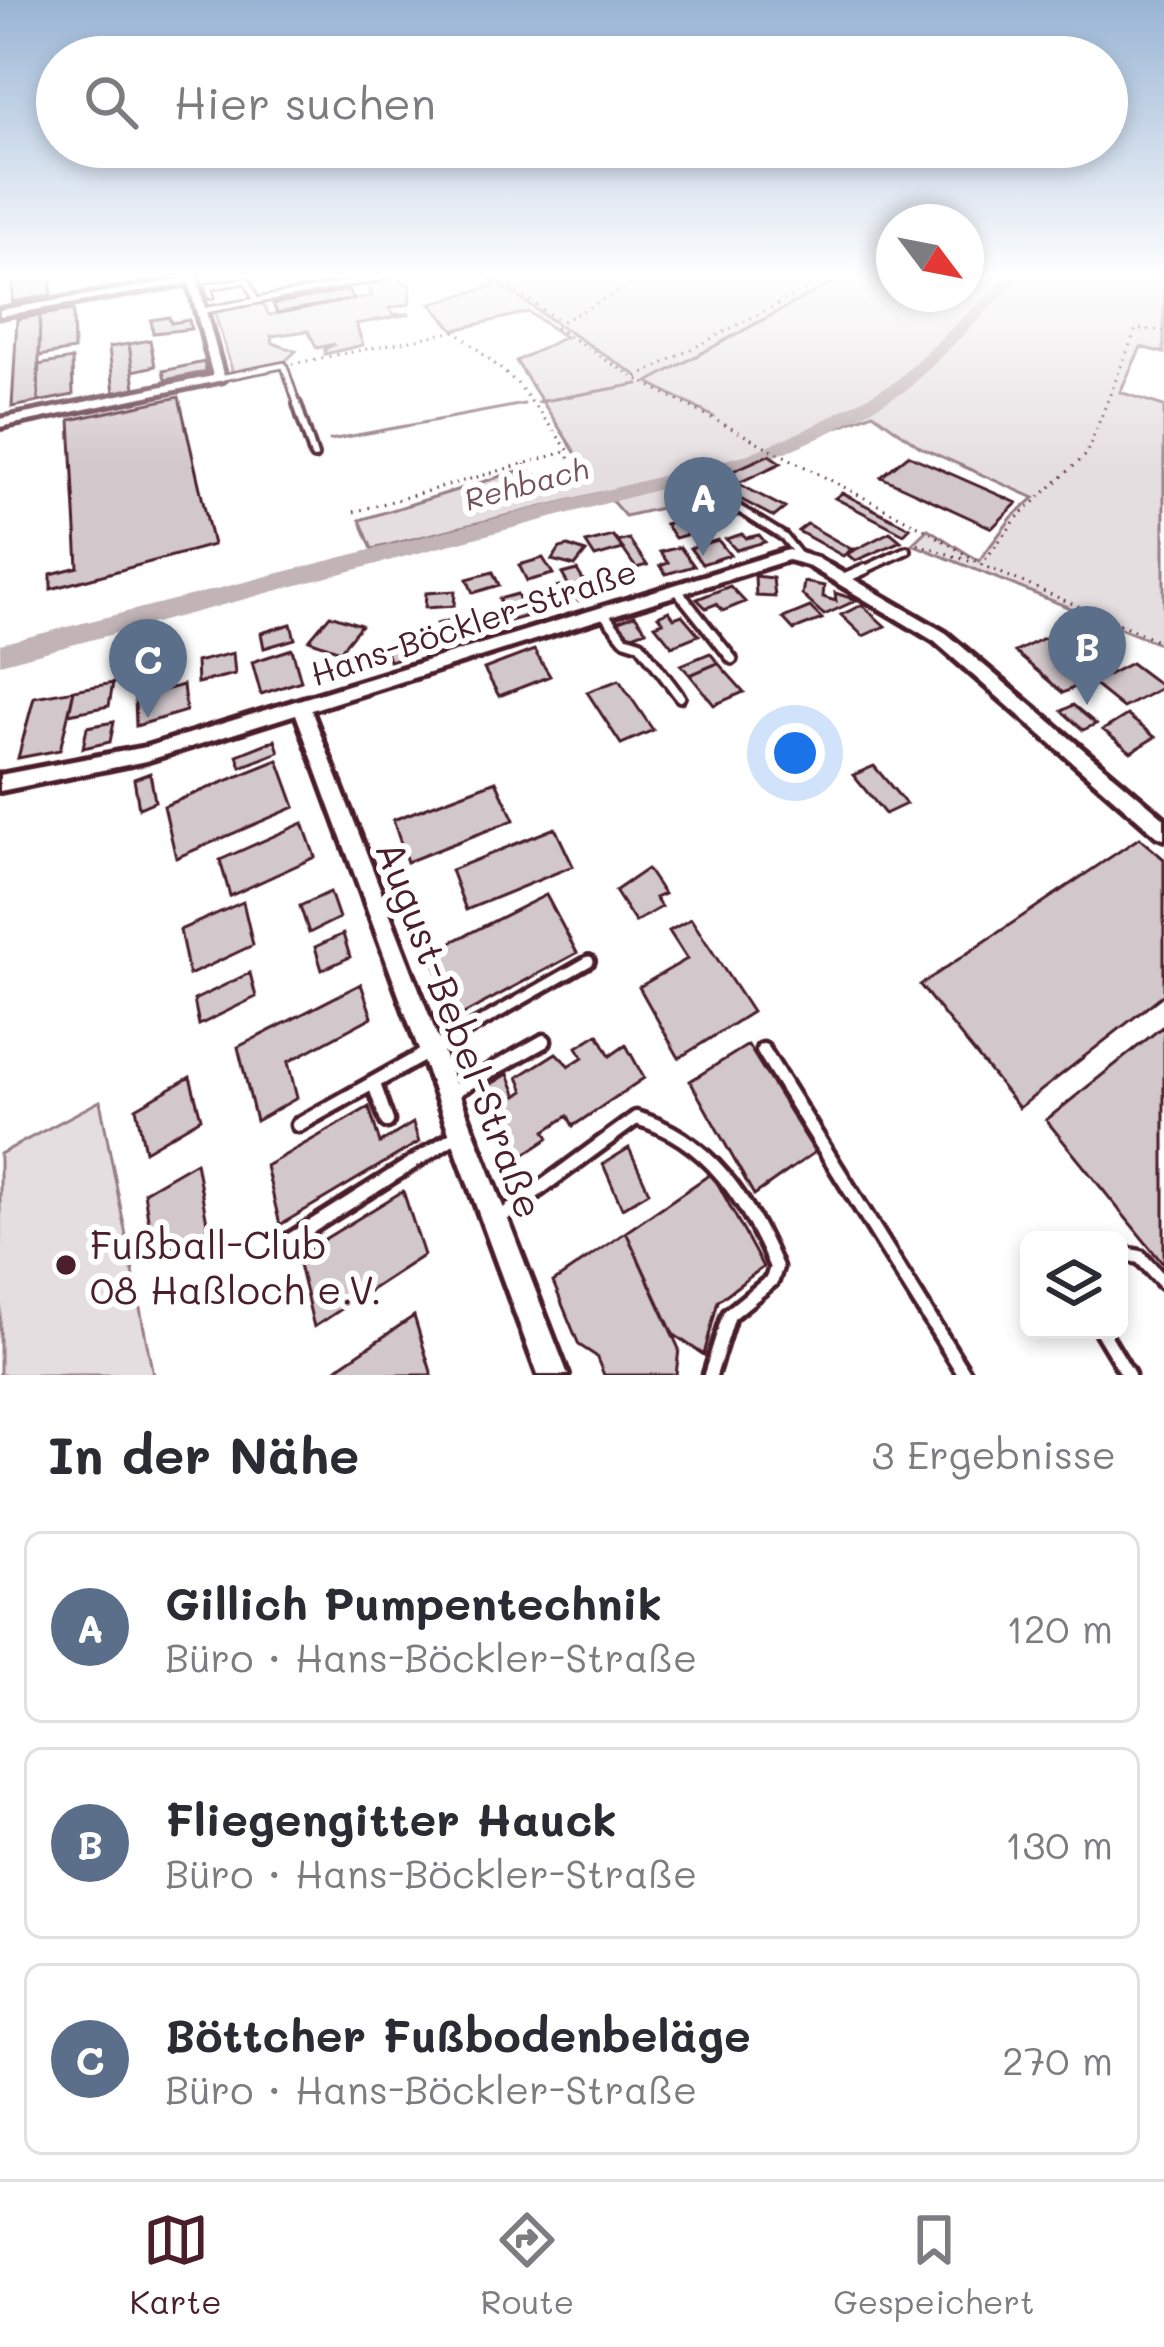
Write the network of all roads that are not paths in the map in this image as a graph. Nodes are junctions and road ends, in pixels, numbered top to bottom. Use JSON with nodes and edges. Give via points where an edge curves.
{"nodes":[{"id":1,"x":208,"y":339,"type":"edge"},
{"id":2,"x":219,"y":378,"type":"junction"},
{"id":3,"x":0,"y":423,"type":"edge"},
{"id":4,"x":314,"y":456,"type":"dead end"},
{"id":5,"x":726,"y":501,"type":"dead end"},
{"id":6,"x":907,"y":550,"type":"dead end"},
{"id":7,"x":800,"y":557,"type":"junction"},
{"id":8,"x":844,"y":579,"type":"junction"},
{"id":9,"x":676,"y":588,"type":"junction"},
{"id":10,"x":602,"y":611,"type":"junction"},
{"id":11,"x":732,"y":659,"type":"dead end"},
{"id":12,"x":680,"y":697,"type":"dead end"},
{"id":13,"x":302,"y":708,"type":"junction"},
{"id":14,"x":0,"y":783,"type":"edge"},
{"id":15,"x":1164,"y":830,"type":"edge"},
{"id":16,"x":589,"y":961,"type":"dead end"},
{"id":17,"x":545,"y":1040,"type":"dead end"},
{"id":18,"x":763,"y":1050,"type":"dead end"},
{"id":19,"x":431,"y":1052,"type":"junction"},
{"id":20,"x":374,"y":1084,"type":"junction"},
{"id":21,"x":447,"y":1095,"type":"junction"},
{"id":22,"x":387,"y":1121,"type":"dead end"},
{"id":23,"x":298,"y":1125,"type":"dead end"},
{"id":24,"x":461,"y":1132,"type":"junction"},
{"id":25,"x":495,"y":1221,"type":"junction"},
{"id":26,"x":290,"y":1240,"type":"dead end"},
{"id":27,"x":1128,"y":1255,"type":"edge"},
{"id":28,"x":1164,"y":1283,"type":"edge"},
{"id":29,"x":1106,"y":1339,"type":"edge"},
{"id":30,"x":553,"y":1375,"type":"edge"},
{"id":31,"x":710,"y":1375,"type":"edge"},
{"id":32,"x":965,"y":1375,"type":"edge"},
{"id":33,"x":1128,"y":1375,"type":"edge"}],
"edges":[{"from":1,"to":2,"type":"street"},
{"from":2,"to":3,"type":"street"},
{"from":2,"to":4,"type":"lane","via":[[284,365]]},
{"from":5,"to":7,"type":"lane","via":[[784,537]]},
{"from":6,"to":8,"type":"lane"},
{"from":7,"to":8,"type":"street"},
{"from":7,"to":9,"type":"street","name":"Hans-Böckler-Straße"},
{"from":8,"to":15,"type":"street","via":[[940,637]]},
{"from":9,"to":10,"type":"street","name":"Hans-Böckler-Straße"},
{"from":9,"to":11,"type":"lane"},
{"from":10,"to":12,"type":"lane"},
{"from":10,"to":13,"type":"street","name":"Hans-Böckler-Straße"},
{"from":13,"to":14,"type":"street","name":"Hans-Böckler-Straße","via":[[146,754]]},
{"from":13,"to":19,"type":"street","name":"August-Bebel-Straße"},
{"from":16,"to":19,"type":"lane"},
{"from":17,"to":21,"type":"lane"},
{"from":18,"to":32,"type":"lane"},
{"from":19,"to":20,"type":"lane"},
{"from":19,"to":21,"type":"street","name":"August-Bebel-Straße"},
{"from":20,"to":22,"type":"lane"},
{"from":20,"to":23,"type":"lane"},
{"from":21,"to":24,"type":"street","name":"August-Bebel-Straße"},
{"from":24,"to":25,"type":"street","name":"August-Bebel-Straße"},
{"from":24,"to":26,"type":"lane"},
{"from":25,"to":30,"type":"street","name":"August-Bebel-Straße"},
{"from":25,"to":31,"type":"lane","via":[[636,1118],[692,1144],[722,1173],[776,1267],[772,1280],[729,1315]]},
{"from":27,"to":28,"type":"lane"},
{"from":29,"to":33,"type":"lane"}]}
